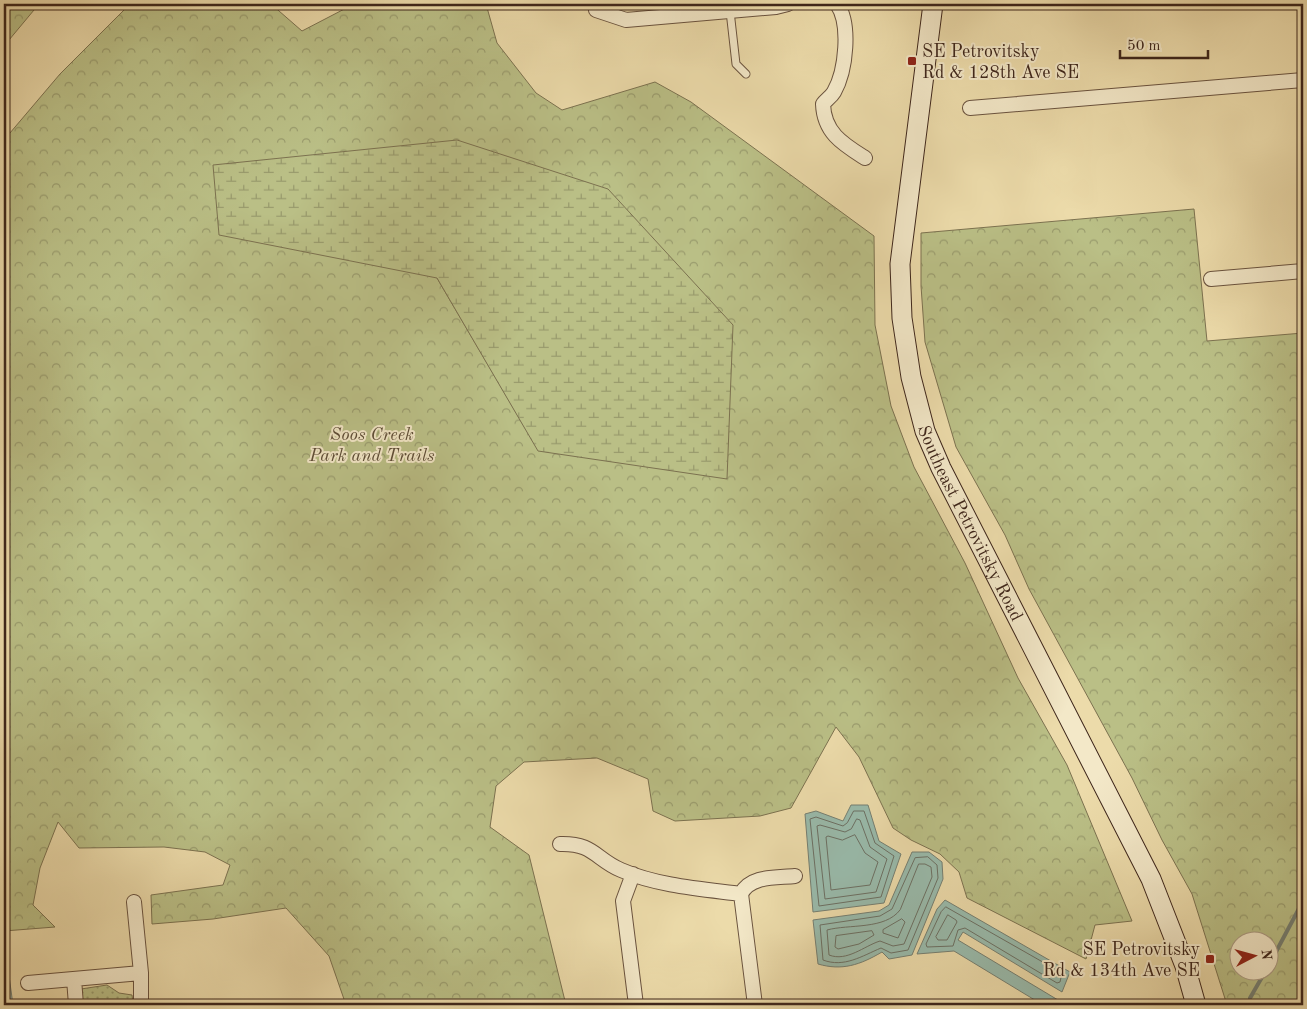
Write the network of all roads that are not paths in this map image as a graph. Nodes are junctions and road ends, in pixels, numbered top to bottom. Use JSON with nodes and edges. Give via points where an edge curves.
{"nodes":[{"id":1,"x":788,"y":4,"type":"edge"},
{"id":2,"x":837,"y":4,"type":"edge"},
{"id":3,"x":933,"y":4,"type":"edge"},
{"id":4,"x":734,"y":9,"type":"edge"},
{"id":5,"x":596,"y":10,"type":"dead end"},
{"id":6,"x":746,"y":74,"type":"dead end"},
{"id":7,"x":1303,"y":80,"type":"edge"},
{"id":8,"x":970,"y":108,"type":"dead end"},
{"id":9,"x":865,"y":158,"type":"dead end"},
{"id":10,"x":1303,"y":271,"type":"edge"},
{"id":11,"x":1211,"y":279,"type":"dead end"},
{"id":12,"x":560,"y":844,"type":"dead end"},
{"id":13,"x":633,"y":874,"type":"junction"},
{"id":14,"x":796,"y":876,"type":"dead end"},
{"id":15,"x":741,"y":894,"type":"junction"},
{"id":16,"x":134,"y":902,"type":"dead end"},
{"id":17,"x":142,"y":973,"type":"junction"},
{"id":18,"x":74,"y":979,"type":"junction"},
{"id":19,"x":28,"y":983,"type":"dead end"},
{"id":20,"x":76,"y":1005,"type":"edge"},
{"id":21,"x":142,"y":1005,"type":"edge"},
{"id":22,"x":636,"y":1005,"type":"edge"},
{"id":23,"x":755,"y":1005,"type":"edge"},
{"id":24,"x":1196,"y":1005,"type":"edge"}],
"edges":[{"from":1,"to":4,"type":"street"},
{"from":2,"to":9,"type":"street","via":[[846,38],[840,77],[833,94],[823,104],[823,114],[828,129],[840,142]]},
{"from":3,"to":24,"type":"main road","name":"Southeast Petrovitsky Road","via":[[900,264],[902,318],[911,377],[925,431],[1151,879],[1185,966]]},
{"from":4,"to":5,"type":"street","via":[[626,20]]},
{"from":4,"to":6,"type":"lane","via":[[736,64]]},
{"from":7,"to":8,"type":"street"},
{"from":10,"to":11,"type":"street"},
{"from":12,"to":13,"type":"street","via":[[586,847],[620,870]]},
{"from":13,"to":15,"type":"street","via":[[655,881]]},
{"from":13,"to":22,"type":"street","via":[[623,901]]},
{"from":14,"to":15,"type":"street","via":[[758,880],[750,883]]},
{"from":15,"to":23,"type":"street"},
{"from":16,"to":17,"type":"street"},
{"from":17,"to":18,"type":"street"},
{"from":17,"to":21,"type":"street"},
{"from":18,"to":19,"type":"street"},
{"from":18,"to":20,"type":"street"}]}
